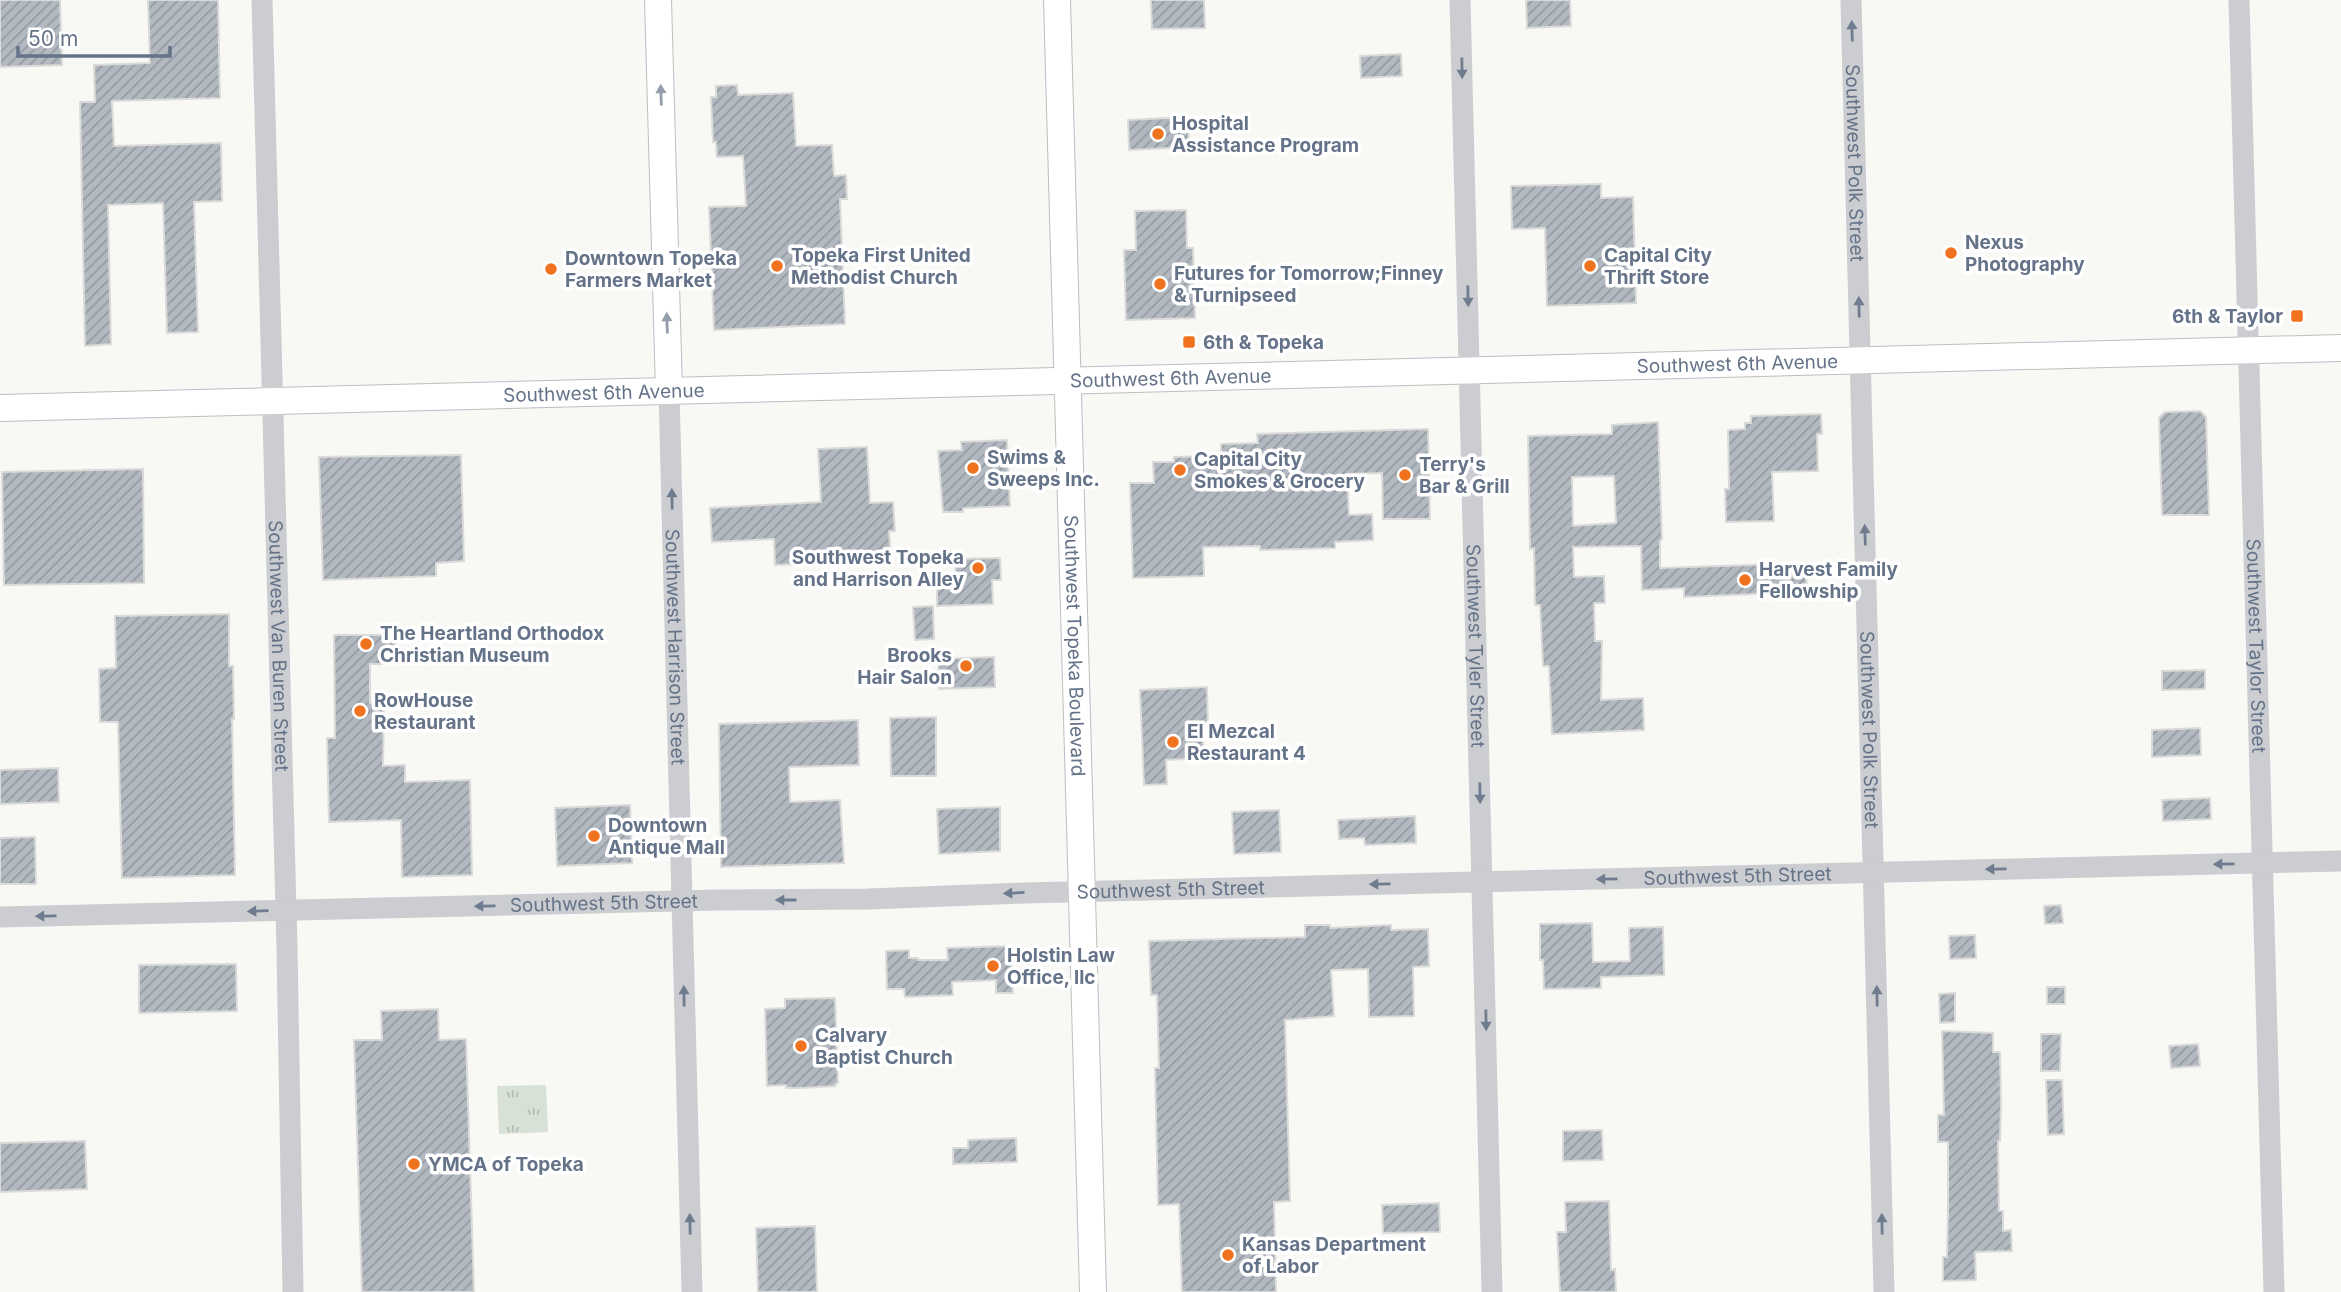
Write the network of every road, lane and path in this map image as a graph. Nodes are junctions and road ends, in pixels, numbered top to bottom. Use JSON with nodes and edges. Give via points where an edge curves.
{"nodes":[{"id":1,"x":262,"y":0,"type":"edge"},
{"id":2,"x":659,"y":0,"type":"edge"},
{"id":3,"x":1057,"y":0,"type":"edge"},
{"id":4,"x":1460,"y":0,"type":"edge"},
{"id":5,"x":1851,"y":0,"type":"edge"},
{"id":6,"x":2239,"y":0,"type":"edge"},
{"id":7,"x":2341,"y":348,"type":"edge"},
{"id":8,"x":2247,"y":350,"type":"junction"},
{"id":9,"x":1860,"y":360,"type":"junction"},
{"id":10,"x":1469,"y":370,"type":"junction"},
{"id":11,"x":1067,"y":381,"type":"junction"},
{"id":12,"x":669,"y":391,"type":"junction"},
{"id":13,"x":273,"y":401,"type":"junction"},
{"id":14,"x":0,"y":408,"type":"edge"},
{"id":15,"x":2341,"y":861,"type":"edge"},
{"id":16,"x":2264,"y":863,"type":"junction"},
{"id":17,"x":1874,"y":872,"type":"junction"},
{"id":18,"x":1482,"y":882,"type":"junction"},
{"id":19,"x":1082,"y":892,"type":"junction"},
{"id":20,"x":682,"y":901,"type":"junction"},
{"id":21,"x":286,"y":911,"type":"junction"},
{"id":22,"x":0,"y":917,"type":"edge"},
{"id":23,"x":293,"y":1292,"type":"edge"},
{"id":24,"x":692,"y":1292,"type":"edge"},
{"id":25,"x":1093,"y":1292,"type":"edge"},
{"id":26,"x":1492,"y":1292,"type":"edge"},
{"id":27,"x":1884,"y":1292,"type":"edge"},
{"id":28,"x":2274,"y":1292,"type":"edge"}],
"edges":[{"from":1,"to":13,"type":"street","name":"Southwest Van Buren Street"},
{"from":12,"to":2,"type":"main road","name":"Southwest Harrison Street","one_way":true},
{"from":3,"to":11,"type":"main road","name":"Southwest Topeka Boulevard"},
{"from":4,"to":10,"type":"street","name":"Southwest Tyler Street","one_way":true},
{"from":9,"to":5,"type":"street","name":"Southwest Polk Street","one_way":true},
{"from":6,"to":8,"type":"street","name":"Southwest Taylor Street"},
{"from":7,"to":8,"type":"main road","name":"Southwest 6th Avenue"},
{"from":8,"to":9,"type":"main road","name":"Southwest 6th Avenue"},
{"from":8,"to":16,"type":"street","name":"Southwest Taylor Street"},
{"from":9,"to":10,"type":"main road","name":"Southwest 6th Avenue"},
{"from":17,"to":9,"type":"street","name":"Southwest Polk Street","one_way":true},
{"from":10,"to":11,"type":"main road","name":"Southwest 6th Avenue"},
{"from":10,"to":18,"type":"street","name":"Southwest Tyler Street","one_way":true},
{"from":11,"to":12,"type":"main road","name":"Southwest 6th Avenue"},
{"from":11,"to":19,"type":"main road","name":"Southwest Topeka Boulevard"},
{"from":12,"to":13,"type":"main road","name":"Southwest 6th Avenue"},
{"from":20,"to":12,"type":"street","name":"Southwest Harrison Street","one_way":true},
{"from":13,"to":14,"type":"main road","name":"Southwest 6th Avenue"},
{"from":13,"to":21,"type":"street","name":"Southwest Van Buren Street"},
{"from":15,"to":16,"type":"street","name":"Southwest 5th Street"},
{"from":16,"to":17,"type":"street","name":"Southwest 5th Street","one_way":true},
{"from":16,"to":28,"type":"street","name":"Southwest Taylor Street"},
{"from":17,"to":18,"type":"street","name":"Southwest 5th Street","one_way":true},
{"from":27,"to":17,"type":"street","name":"Southwest Polk Street","one_way":true},
{"from":18,"to":19,"type":"street","name":"Southwest 5th Street","one_way":true},
{"from":18,"to":26,"type":"street","name":"Southwest Tyler Street","one_way":true},
{"from":19,"to":20,"type":"street","name":"Southwest 5th Street","one_way":true},
{"from":19,"to":25,"type":"main road","name":"Southwest Topeka Boulevard"},
{"from":20,"to":21,"type":"street","name":"Southwest 5th Street","one_way":true},
{"from":24,"to":20,"type":"street","name":"Southwest Harrison Street","one_way":true},
{"from":21,"to":22,"type":"street","name":"Southwest 5th Street","one_way":true},
{"from":21,"to":23,"type":"street","name":"Southwest Van Buren Street"}]}
